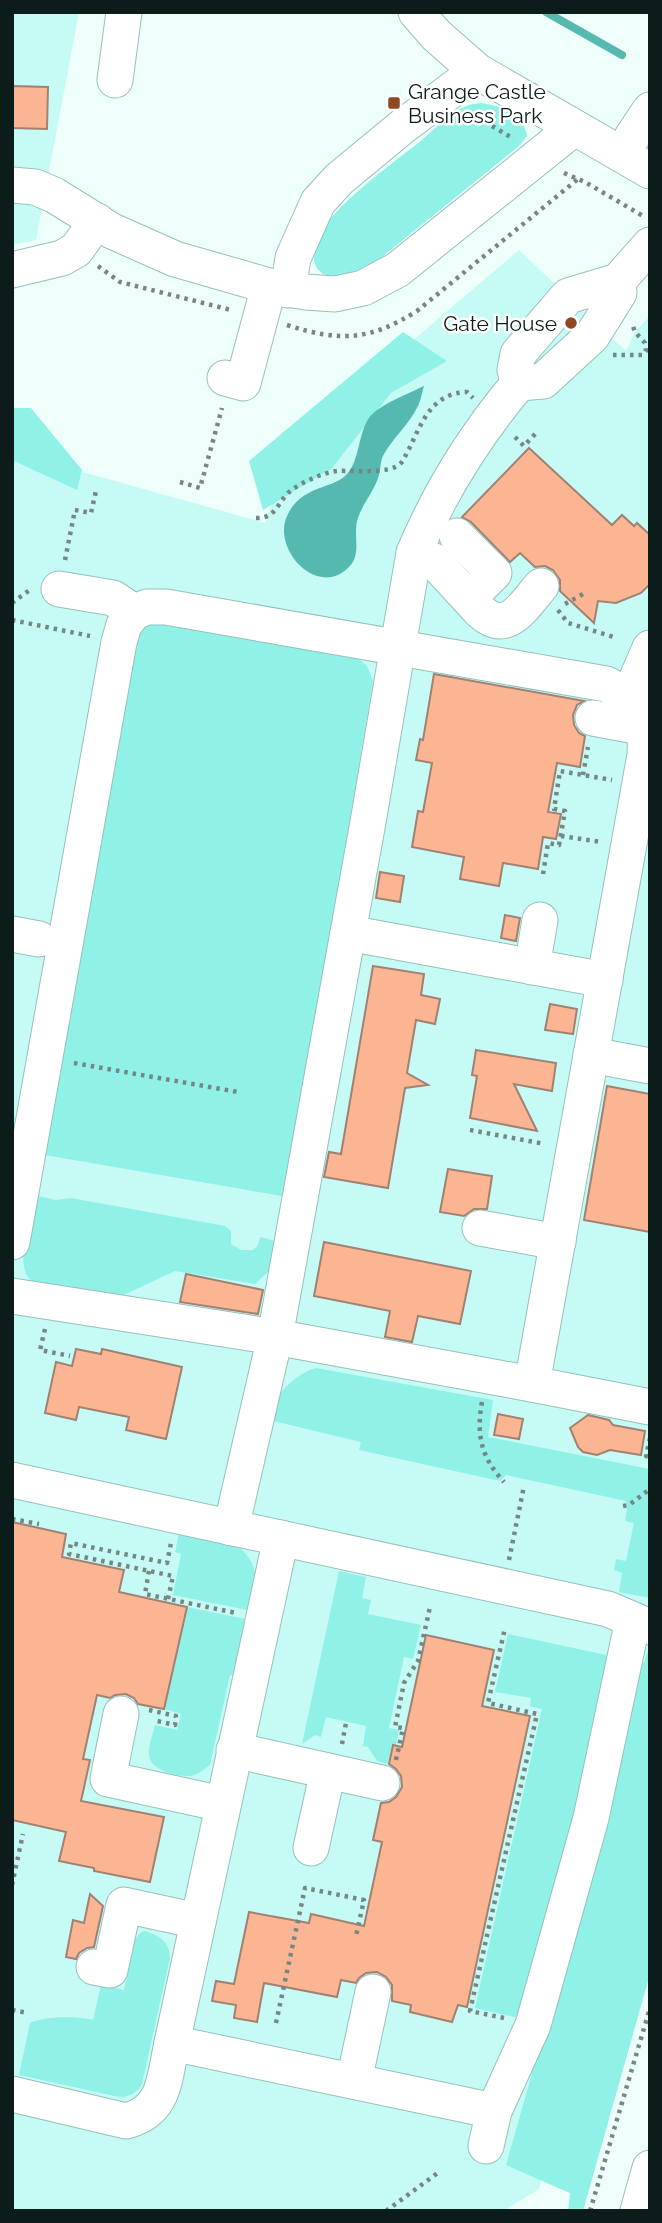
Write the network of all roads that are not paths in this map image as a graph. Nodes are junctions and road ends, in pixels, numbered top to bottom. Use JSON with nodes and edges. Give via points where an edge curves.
{"nodes":[{"id":1,"x":124,"y":12,"type":"edge"},
{"id":2,"x":426,"y":24,"type":"edge"},
{"id":3,"x":477,"y":71,"type":"junction"},
{"id":4,"x":114,"y":80,"type":"dead end"},
{"id":5,"x":650,"y":110,"type":"edge"},
{"id":6,"x":574,"y":128,"type":"junction"},
{"id":7,"x":636,"y":163,"type":"edge"},
{"id":8,"x":12,"y":185,"type":"edge"},
{"id":9,"x":646,"y":230,"type":"edge"},
{"id":10,"x":88,"y":232,"type":"junction"},
{"id":11,"x":12,"y":270,"type":"edge"},
{"id":12,"x":618,"y":281,"type":"junction"},
{"id":13,"x":279,"y":288,"type":"junction"},
{"id":14,"x":228,"y":378,"type":"road end"},
{"id":15,"x":519,"y":383,"type":"junction"},
{"id":16,"x":457,"y":536,"type":"dead end"},
{"id":17,"x":414,"y":553,"type":"junction"},
{"id":18,"x":59,"y":589,"type":"road end"},
{"id":19,"x":549,"y":594,"type":"road end"},
{"id":20,"x":469,"y":598,"type":"junction"},
{"id":21,"x":127,"y":627,"type":"junction"},
{"id":22,"x":397,"y":648,"type":"junction"},
{"id":23,"x":650,"y":649,"type":"edge"},
{"id":24,"x":626,"y":697,"type":"junction"},
{"id":25,"x":593,"y":718,"type":"dead end"},
{"id":26,"x":646,"y":728,"type":"junction"},
{"id":27,"x":540,"y":920,"type":"dead end"},
{"id":28,"x":348,"y":933,"type":"junction"},
{"id":29,"x":532,"y":967,"type":"junction"},
{"id":30,"x":605,"y":980,"type":"junction"},
{"id":31,"x":592,"y":1055,"type":"junction"},
{"id":32,"x":650,"y":1066,"type":"edge"},
{"id":33,"x":480,"y":1228,"type":"dead end"},
{"id":34,"x":12,"y":1242,"type":"edge"},
{"id":35,"x":558,"y":1242,"type":"junction"},
{"id":36,"x":12,"y":1296,"type":"edge"},
{"id":37,"x":275,"y":1337,"type":"junction"},
{"id":38,"x":532,"y":1384,"type":"junction"},
{"id":39,"x":650,"y":1407,"type":"edge"},
{"id":40,"x":12,"y":1480,"type":"edge"},
{"id":41,"x":231,"y":1528,"type":"junction"},
{"id":42,"x":281,"y":1538,"type":"junction"},
{"id":43,"x":641,"y":1623,"type":"edge"},
{"id":44,"x":137,"y":1714,"type":"road end"},
{"id":45,"x":234,"y":1750,"type":"junction"},
{"id":46,"x":335,"y":1758,"type":"junction"},
{"id":47,"x":388,"y":1776,"type":"road end"},
{"id":48,"x":222,"y":1804,"type":"junction"},
{"id":49,"x":311,"y":1848,"type":"dead end"},
{"id":50,"x":198,"y":1921,"type":"junction"},
{"id":51,"x":94,"y":1967,"type":"dead end"},
{"id":52,"x":373,"y":1992,"type":"dead end"},
{"id":53,"x":172,"y":2043,"type":"junction"},
{"id":54,"x":355,"y":2081,"type":"junction"},
{"id":55,"x":12,"y":2094,"type":"edge"},
{"id":56,"x":494,"y":2110,"type":"junction"},
{"id":57,"x":485,"y":2146,"type":"dead end"},
{"id":58,"x":650,"y":2168,"type":"edge"},
{"id":59,"x":638,"y":2211,"type":"edge"}],
"edges":[{"from":1,"to":4,"type":"street"},
{"from":2,"to":3,"type":"street"},
{"from":3,"to":6,"type":"street"},
{"from":3,"to":13,"type":"street","via":[[382,143],[318,202]]},
{"from":5,"to":7,"type":"street","via":[[632,137]]},
{"from":6,"to":7,"type":"street"},
{"from":6,"to":13,"type":"street","via":[[379,281],[335,294]]},
{"from":8,"to":10,"type":"street","via":[[54,195]]},
{"from":9,"to":12,"type":"street"},
{"from":10,"to":11,"type":"street","via":[[76,250],[62,258]]},
{"from":10,"to":13,"type":"street","via":[[112,231],[153,250]]},
{"from":12,"to":15,"type":"street","via":[[619,292],[592,336],[543,381]]},
{"from":12,"to":15,"type":"street","via":[[568,296],[518,354],[515,370]]},
{"from":13,"to":14,"type":"street","via":[[243,383]]},
{"from":15,"to":17,"type":"street","via":[[469,448]]},
{"from":16,"to":20,"type":"street","via":[[494,573]]},
{"from":17,"to":20,"type":"street","via":[[434,561]]},
{"from":17,"to":22,"type":"street"},
{"from":18,"to":21,"type":"street","via":[[113,598]]},
{"from":19,"to":20,"type":"street","via":[[505,622],[488,617]]},
{"from":21,"to":22,"type":"street","via":[[147,607],[166,607]]},
{"from":21,"to":34,"type":"street"},
{"from":22,"to":24,"type":"street","via":[[606,684]]},
{"from":22,"to":28,"type":"street"},
{"from":23,"to":24,"type":"street"},
{"from":24,"to":26,"type":"street","via":[[642,715]]},
{"from":25,"to":26,"type":"street"},
{"from":26,"to":30,"type":"street"},
{"from":27,"to":29,"type":"street"},
{"from":28,"to":29,"type":"street"},
{"from":28,"to":37,"type":"street"},
{"from":29,"to":30,"type":"street"},
{"from":30,"to":31,"type":"street"},
{"from":31,"to":32,"type":"street"},
{"from":31,"to":35,"type":"street"},
{"from":33,"to":35,"type":"street"},
{"from":35,"to":38,"type":"street"},
{"from":36,"to":37,"type":"street"},
{"from":37,"to":38,"type":"street"},
{"from":37,"to":41,"type":"street"},
{"from":38,"to":39,"type":"street"},
{"from":40,"to":41,"type":"street"},
{"from":41,"to":42,"type":"street"},
{"from":42,"to":43,"type":"street","via":[[608,1609]]},
{"from":42,"to":45,"type":"street"},
{"from":43,"to":56,"type":"street","via":[[533,2025]]},
{"from":44,"to":48,"type":"street","via":[[108,1779]]},
{"from":45,"to":46,"type":"street"},
{"from":45,"to":48,"type":"street"},
{"from":46,"to":47,"type":"street"},
{"from":46,"to":49,"type":"street"},
{"from":48,"to":50,"type":"street"},
{"from":50,"to":51,"type":"street","via":[[124,1905],[110,1970]]},
{"from":50,"to":53,"type":"street"},
{"from":52,"to":54,"type":"street"},
{"from":53,"to":54,"type":"street"},
{"from":53,"to":55,"type":"street","via":[[160,2096],[141,2117],[126,2121]]},
{"from":54,"to":56,"type":"street"},
{"from":56,"to":57,"type":"street"},
{"from":58,"to":59,"type":"street"}]}
